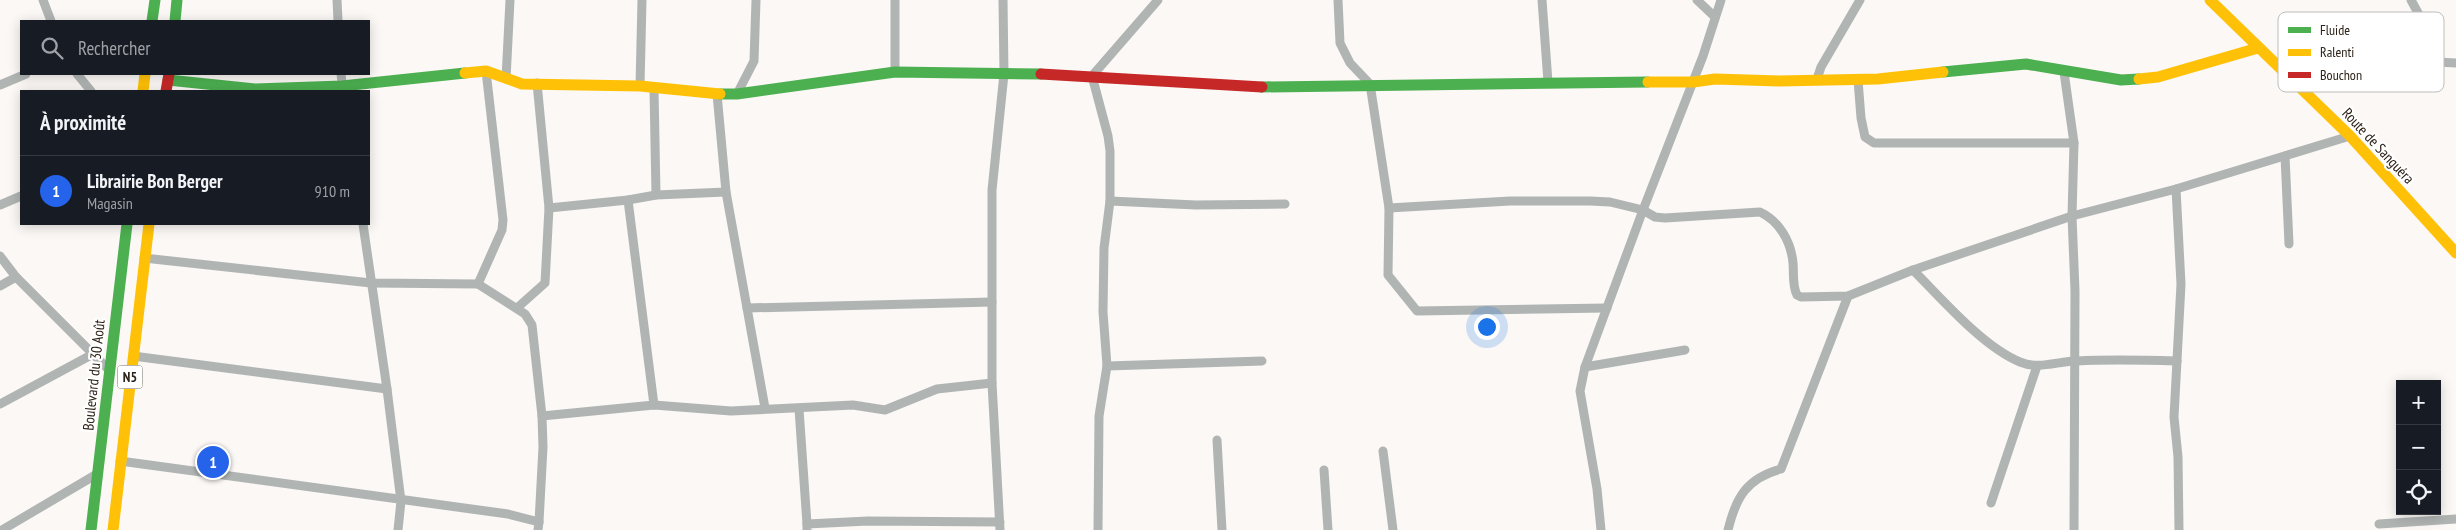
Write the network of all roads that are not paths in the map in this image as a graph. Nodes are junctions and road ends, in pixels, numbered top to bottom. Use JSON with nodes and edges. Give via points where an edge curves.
{"nodes":[{"id":1,"x":43,"y":0,"type":"edge"},
{"id":2,"x":154,"y":0,"type":"edge"},
{"id":3,"x":177,"y":0,"type":"edge"},
{"id":4,"x":337,"y":0,"type":"edge"},
{"id":5,"x":510,"y":0,"type":"edge"},
{"id":6,"x":642,"y":0,"type":"edge"},
{"id":7,"x":756,"y":0,"type":"edge"},
{"id":8,"x":895,"y":0,"type":"edge"},
{"id":9,"x":1003,"y":0,"type":"edge"},
{"id":10,"x":1158,"y":0,"type":"edge"},
{"id":11,"x":1338,"y":0,"type":"edge"},
{"id":12,"x":1542,"y":0,"type":"edge"},
{"id":13,"x":1697,"y":0,"type":"edge"},
{"id":14,"x":1721,"y":0,"type":"edge"},
{"id":15,"x":1860,"y":0,"type":"edge"},
{"id":16,"x":2210,"y":0,"type":"edge"},
{"id":17,"x":2411,"y":0,"type":"edge"},
{"id":18,"x":2418,"y":12,"type":"edge"},
{"id":19,"x":1715,"y":17,"type":"junction"},
{"id":20,"x":51,"y":20,"type":"edge"},
{"id":21,"x":152,"y":20,"type":"edge"},
{"id":22,"x":175,"y":20,"type":"edge"},
{"id":23,"x":338,"y":20,"type":"edge"},
{"id":24,"x":2258,"y":48,"type":"junction"},
{"id":25,"x":2278,"y":66,"type":"edge"},
{"id":26,"x":486,"y":71,"type":"junction"},
{"id":27,"x":895,"y":72,"type":"junction"},
{"id":28,"x":2064,"y":72,"type":"junction"},
{"id":29,"x":1004,"y":74,"type":"junction"},
{"id":30,"x":24,"y":75,"type":"edge"},
{"id":31,"x":78,"y":75,"type":"edge"},
{"id":32,"x":145,"y":75,"type":"edge"},
{"id":33,"x":341,"y":75,"type":"edge"},
{"id":34,"x":1092,"y":76,"type":"junction"},
{"id":35,"x":506,"y":79,"type":"junction"},
{"id":36,"x":1817,"y":79,"type":"junction"},
{"id":37,"x":1858,"y":80,"type":"junction"},
{"id":38,"x":168,"y":82,"type":"edge"},
{"id":39,"x":1548,"y":82,"type":"junction"},
{"id":40,"x":1693,"y":82,"type":"junction"},
{"id":41,"x":537,"y":83,"type":"junction"},
{"id":42,"x":1370,"y":84,"type":"junction"},
{"id":43,"x":0,"y":85,"type":"edge"},
{"id":44,"x":640,"y":86,"type":"junction"},
{"id":45,"x":342,"y":89,"type":"edge"},
{"id":46,"x":654,"y":89,"type":"junction"},
{"id":47,"x":90,"y":90,"type":"edge"},
{"id":48,"x":143,"y":90,"type":"edge"},
{"id":49,"x":2306,"y":92,"type":"edge"},
{"id":50,"x":717,"y":94,"type":"junction"},
{"id":51,"x":737,"y":94,"type":"junction"},
{"id":52,"x":2350,"y":136,"type":"junction"},
{"id":53,"x":2074,"y":143,"type":"junction"},
{"id":54,"x":2284,"y":156,"type":"junction"},
{"id":55,"x":2176,"y":189,"type":"junction"},
{"id":56,"x":726,"y":192,"type":"junction"},
{"id":57,"x":656,"y":195,"type":"junction"},
{"id":58,"x":20,"y":196,"type":"edge"},
{"id":59,"x":628,"y":200,"type":"junction"},
{"id":60,"x":1110,"y":201,"type":"junction"},
{"id":61,"x":1285,"y":204,"type":"dead end"},
{"id":62,"x":0,"y":205,"type":"edge"},
{"id":63,"x":549,"y":208,"type":"junction"},
{"id":64,"x":1389,"y":208,"type":"junction"},
{"id":65,"x":1643,"y":210,"type":"junction"},
{"id":66,"x":2072,"y":216,"type":"junction"},
{"id":67,"x":127,"y":225,"type":"edge"},
{"id":68,"x":149,"y":225,"type":"edge"},
{"id":69,"x":362,"y":225,"type":"edge"},
{"id":70,"x":2289,"y":244,"type":"dead end"},
{"id":71,"x":2456,"y":253,"type":"edge"},
{"id":72,"x":0,"y":256,"type":"edge"},
{"id":73,"x":144,"y":258,"type":"junction"},
{"id":74,"x":1913,"y":270,"type":"junction"},
{"id":75,"x":16,"y":277,"type":"junction"},
{"id":76,"x":372,"y":283,"type":"junction"},
{"id":77,"x":478,"y":284,"type":"junction"},
{"id":78,"x":0,"y":286,"type":"edge"},
{"id":79,"x":1848,"y":296,"type":"junction"},
{"id":80,"x":992,"y":302,"type":"junction"},
{"id":81,"x":517,"y":308,"type":"junction"},
{"id":82,"x":747,"y":308,"type":"junction"},
{"id":83,"x":1607,"y":308,"type":"junction"},
{"id":84,"x":1685,"y":350,"type":"dead end"},
{"id":85,"x":93,"y":354,"type":"junction"},
{"id":86,"x":133,"y":356,"type":"junction"},
{"id":87,"x":1262,"y":361,"type":"dead end"},
{"id":88,"x":2074,"y":361,"type":"junction"},
{"id":89,"x":2177,"y":361,"type":"junction"},
{"id":90,"x":1107,"y":366,"type":"junction"},
{"id":91,"x":2037,"y":366,"type":"junction"},
{"id":92,"x":1585,"y":367,"type":"junction"},
{"id":93,"x":109,"y":370,"type":"junction"},
{"id":94,"x":992,"y":383,"type":"junction"},
{"id":95,"x":388,"y":389,"type":"junction"},
{"id":96,"x":0,"y":404,"type":"edge"},
{"id":97,"x":654,"y":405,"type":"junction"},
{"id":98,"x":764,"y":408,"type":"junction"},
{"id":99,"x":799,"y":409,"type":"junction"},
{"id":100,"x":542,"y":416,"type":"junction"},
{"id":101,"x":1217,"y":440,"type":"dead end"},
{"id":102,"x":1382,"y":451,"type":"dead end"},
{"id":103,"x":120,"y":460,"type":"junction"},
{"id":104,"x":1324,"y":470,"type":"dead end"},
{"id":105,"x":99,"y":473,"type":"junction"},
{"id":106,"x":401,"y":501,"type":"junction"},
{"id":107,"x":1991,"y":503,"type":"dead end"},
{"id":108,"x":2456,"y":519,"type":"edge"},
{"id":109,"x":2378,"y":524,"type":"dead end"},
{"id":110,"x":539,"y":526,"type":"edge"},
{"id":111,"x":1000,"y":526,"type":"edge"},
{"id":112,"x":807,"y":527,"type":"edge"},
{"id":113,"x":2,"y":530,"type":"edge"},
{"id":114,"x":92,"y":530,"type":"edge"},
{"id":115,"x":113,"y":530,"type":"edge"},
{"id":116,"x":398,"y":530,"type":"edge"},
{"id":117,"x":1098,"y":530,"type":"edge"},
{"id":118,"x":1222,"y":530,"type":"edge"},
{"id":119,"x":1328,"y":530,"type":"edge"},
{"id":120,"x":1393,"y":530,"type":"edge"},
{"id":121,"x":1601,"y":530,"type":"edge"},
{"id":122,"x":1728,"y":530,"type":"edge"},
{"id":123,"x":2074,"y":530,"type":"edge"},
{"id":124,"x":2179,"y":530,"type":"edge"}],
"edges":[{"from":1,"to":20,"type":"street"},
{"from":2,"to":21,"type":"main road"},
{"from":3,"to":22,"type":"main road"},
{"from":4,"to":23,"type":"street"},
{"from":5,"to":35,"type":"street"},
{"from":6,"to":44,"type":"street"},
{"from":7,"to":51,"type":"street","via":[[754,61]]},
{"from":8,"to":27,"type":"street"},
{"from":9,"to":29,"type":"street"},
{"from":10,"to":34,"type":"street"},
{"from":11,"to":42,"type":"street","via":[[1340,43],[1350,63]]},
{"from":12,"to":39,"type":"street"},
{"from":13,"to":19,"type":"street"},
{"from":14,"to":19,"type":"street"},
{"from":15,"to":36,"type":"street"},
{"from":16,"to":24,"type":"main road","name":"Route de Sanguéra"},
{"from":17,"to":18,"type":"street"},
{"from":19,"to":40,"type":"street"},
{"from":24,"to":25,"type":"main road","name":"Route de Sanguéra"},
{"from":24,"to":28,"type":"main road","via":[[2158,77],[2121,80]]},
{"from":26,"to":35,"type":"main road"},
{"from":26,"to":45,"type":"main road"},
{"from":26,"to":77,"type":"street","via":[[503,220],[500,236]]},
{"from":27,"to":29,"type":"main road"},
{"from":27,"to":51,"type":"main road"},
{"from":28,"to":37,"type":"main road","via":[[2026,64]]},
{"from":28,"to":53,"type":"street"},
{"from":29,"to":34,"type":"main road"},
{"from":29,"to":80,"type":"street","via":[[992,190]]},
{"from":30,"to":43,"type":"street"},
{"from":31,"to":47,"type":"street"},
{"from":32,"to":48,"type":"main road"},
{"from":33,"to":45,"type":"street"},
{"from":34,"to":42,"type":"main road","via":[[1263,87]]},
{"from":34,"to":60,"type":"street","via":[[1108,136]]},
{"from":35,"to":41,"type":"main road","via":[[517,84]]},
{"from":36,"to":37,"type":"main road"},
{"from":36,"to":40,"type":"main road"},
{"from":37,"to":53,"type":"street","via":[[1865,137],[1874,143]]},
{"from":38,"to":45,"type":"main road","via":[[255,90]]},
{"from":39,"to":40,"type":"main road"},
{"from":39,"to":42,"type":"main road"},
{"from":40,"to":65,"type":"street"},
{"from":41,"to":44,"type":"main road"},
{"from":41,"to":63,"type":"street"},
{"from":42,"to":64,"type":"street"},
{"from":44,"to":46,"type":"main road"},
{"from":46,"to":50,"type":"main road"},
{"from":46,"to":57,"type":"street"},
{"from":49,"to":52,"type":"main road","name":"Route de Sanguéra"},
{"from":50,"to":51,"type":"main road"},
{"from":50,"to":56,"type":"street"},
{"from":52,"to":54,"type":"street"},
{"from":52,"to":71,"type":"main road","name":"Route de Sanguéra"},
{"from":53,"to":66,"type":"street"},
{"from":54,"to":55,"type":"street"},
{"from":54,"to":70,"type":"street"},
{"from":55,"to":66,"type":"street"},
{"from":55,"to":89,"type":"street","via":[[2181,284]]},
{"from":56,"to":57,"type":"street"},
{"from":56,"to":82,"type":"street"},
{"from":57,"to":59,"type":"street"},
{"from":58,"to":62,"type":"street"},
{"from":59,"to":63,"type":"street"},
{"from":59,"to":97,"type":"street"},
{"from":60,"to":61,"type":"street","via":[[1196,205]]},
{"from":60,"to":90,"type":"street","via":[[1104,248],[1103,312]]},
{"from":63,"to":81,"type":"street","via":[[545,283]]},
{"from":64,"to":65,"type":"street","via":[[1510,201],[1590,201]]},
{"from":64,"to":83,"type":"street","via":[[1388,276],[1417,311]]},
{"from":65,"to":79,"type":"street","via":[[1665,218],[1760,212],[1773,218],[1780,227],[1793,260],[1797,295]]},
{"from":65,"to":83,"type":"street"},
{"from":66,"to":74,"type":"street"},
{"from":66,"to":88,"type":"street"},
{"from":67,"to":93,"type":"main road","name":"Boulevard du 30 Août","number":"N5"},
{"from":68,"to":73,"type":"main road","number":"N5"},
{"from":69,"to":76,"type":"street"},
{"from":72,"to":75,"type":"street"},
{"from":73,"to":76,"type":"street"},
{"from":73,"to":86,"type":"main road","number":"N5"},
{"from":74,"to":79,"type":"street"},
{"from":74,"to":91,"type":"street","via":[[1968,327],[2020,362]]},
{"from":75,"to":78,"type":"street"},
{"from":75,"to":85,"type":"street"},
{"from":76,"to":77,"type":"street"},
{"from":76,"to":95,"type":"street"},
{"from":77,"to":81,"type":"street"},
{"from":79,"to":122,"type":"street","via":[[1781,470],[1762,474],[1749,484],[1732,514]]},
{"from":80,"to":82,"type":"street"},
{"from":80,"to":94,"type":"street"},
{"from":81,"to":100,"type":"street","via":[[532,325]]},
{"from":82,"to":98,"type":"street"},
{"from":83,"to":92,"type":"street"},
{"from":84,"to":92,"type":"street"},
{"from":85,"to":93,"type":"street"},
{"from":85,"to":96,"type":"street"},
{"from":86,"to":95,"type":"street"},
{"from":86,"to":103,"type":"main road","number":"N5"},
{"from":87,"to":90,"type":"street"},
{"from":88,"to":89,"type":"street"},
{"from":88,"to":91,"type":"street"},
{"from":88,"to":123,"type":"street"},
{"from":89,"to":124,"type":"street","via":[[2174,417]]},
{"from":90,"to":117,"type":"street","via":[[1099,416]]},
{"from":91,"to":107,"type":"street"},
{"from":92,"to":121,"type":"street","via":[[1580,391]]},
{"from":93,"to":105,"type":"main road","name":"Boulevard du 30 Août","number":"N5"},
{"from":94,"to":99,"type":"street","via":[[937,389],[885,410],[853,405]]},
{"from":94,"to":111,"type":"street"},
{"from":95,"to":106,"type":"street"},
{"from":97,"to":98,"type":"street","via":[[732,411]]},
{"from":97,"to":100,"type":"street"},
{"from":98,"to":99,"type":"street"},
{"from":99,"to":112,"type":"street"},
{"from":100,"to":110,"type":"street"},
{"from":101,"to":118,"type":"street"},
{"from":102,"to":120,"type":"street"},
{"from":103,"to":106,"type":"street"},
{"from":103,"to":115,"type":"main road","number":"N5"},
{"from":104,"to":119,"type":"street"},
{"from":105,"to":113,"type":"street"},
{"from":105,"to":114,"type":"main road","name":"Boulevard du 30 Août","number":"N5"},
{"from":106,"to":110,"type":"street","via":[[508,514]]},
{"from":106,"to":116,"type":"street"},
{"from":108,"to":109,"type":"street"},
{"from":111,"to":112,"type":"street","via":[[868,521]]}]}
